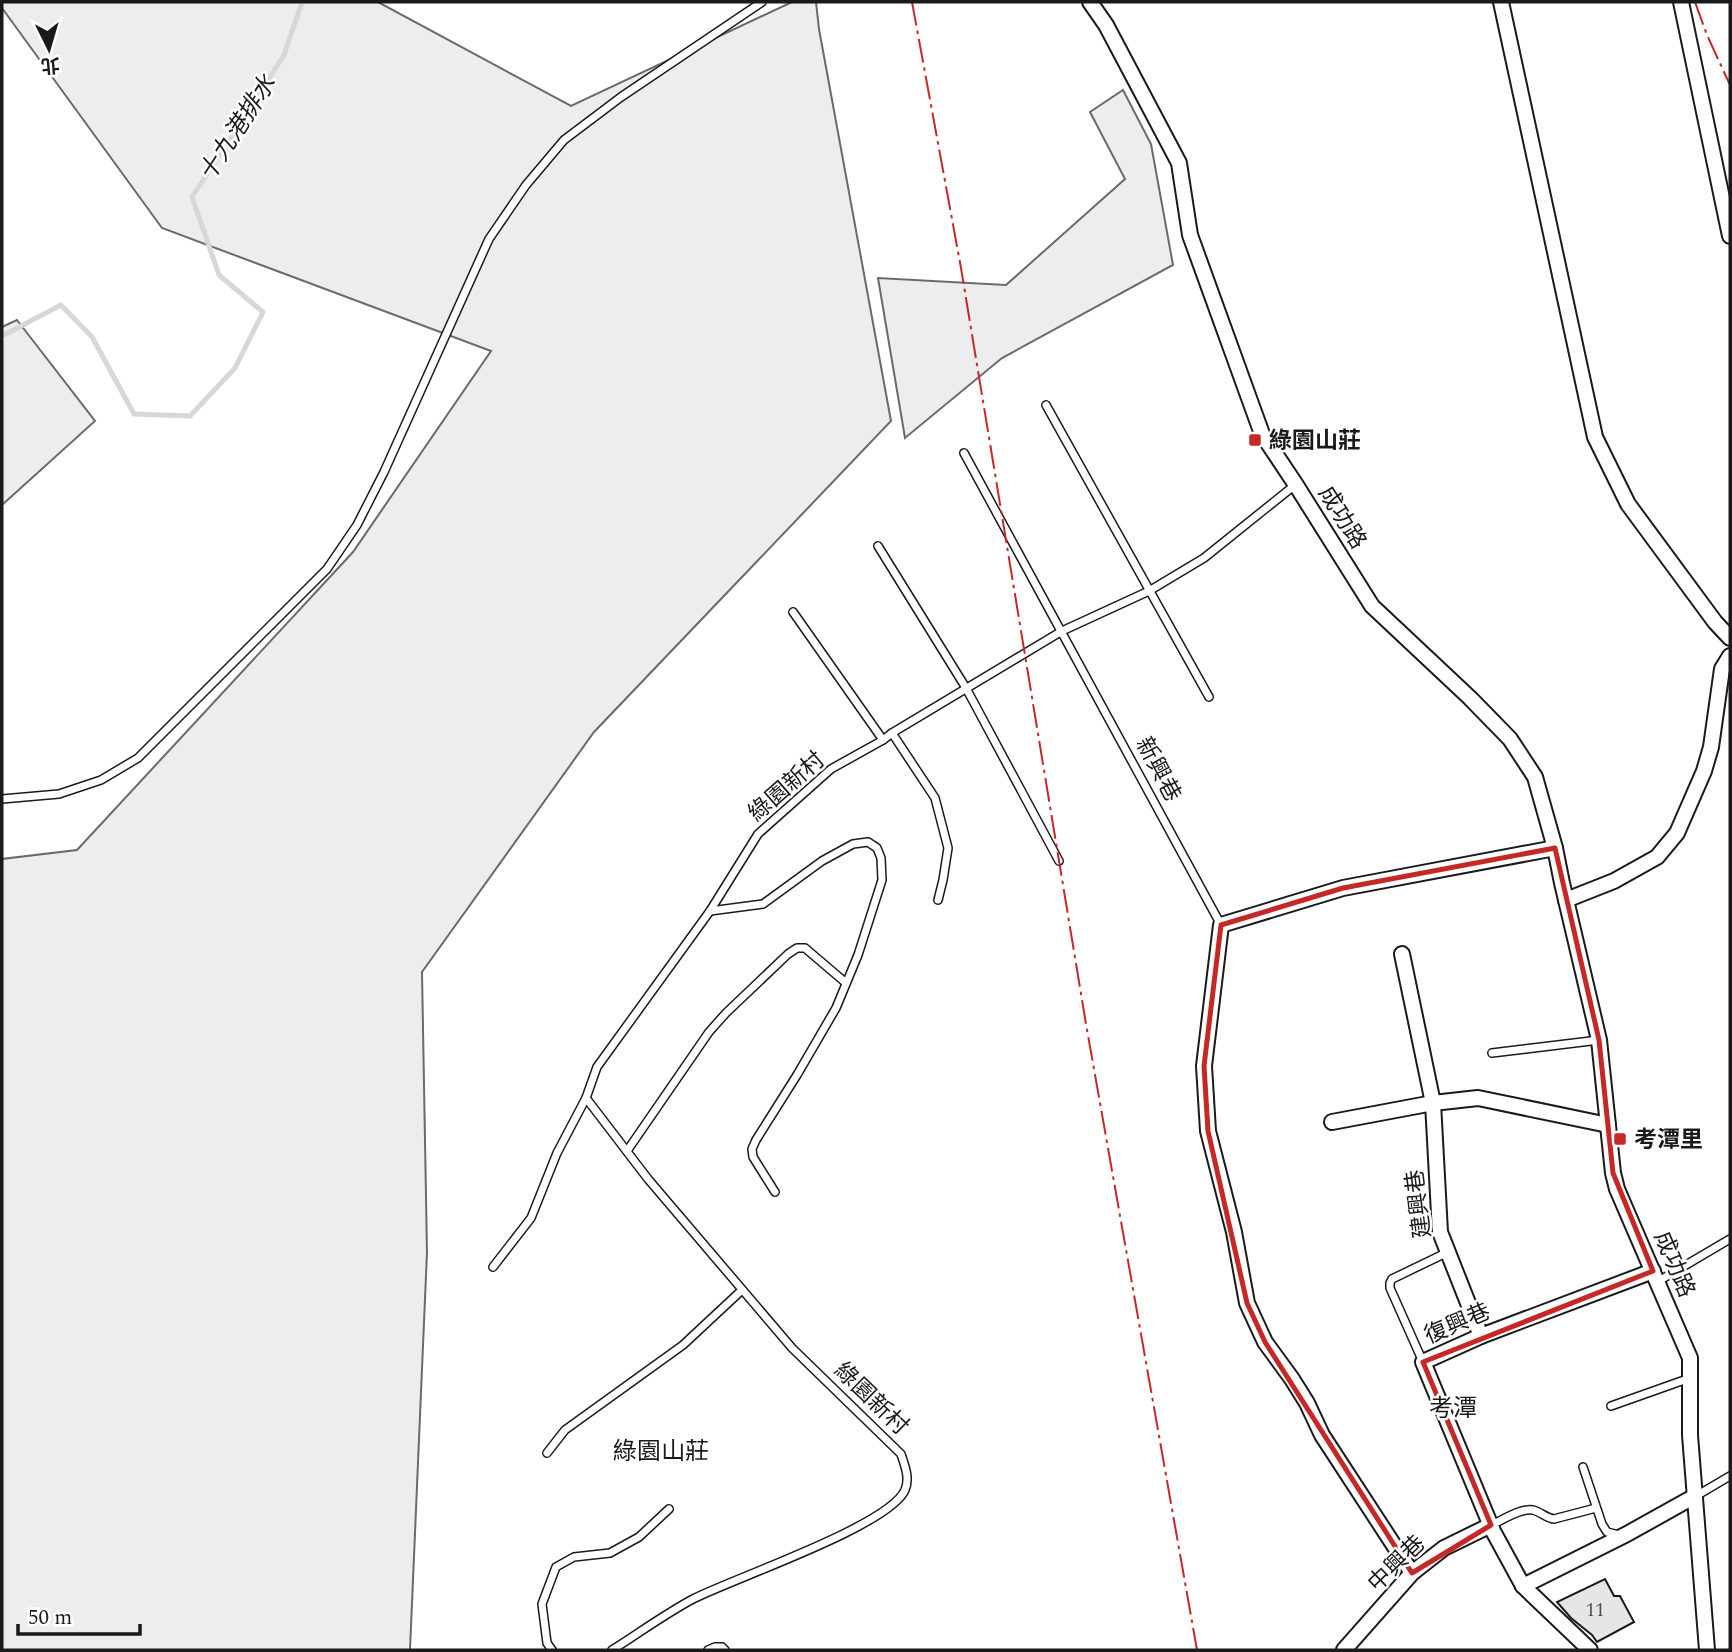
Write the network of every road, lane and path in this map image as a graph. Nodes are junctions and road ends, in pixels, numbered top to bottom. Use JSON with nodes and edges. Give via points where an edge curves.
{"nodes":[{"id":1,"x":762,"y":2,"type":"edge"},
{"id":2,"x":1090,"y":2,"type":"edge"},
{"id":3,"x":1501,"y":2,"type":"edge"},
{"id":4,"x":1681,"y":2,"type":"edge"},
{"id":5,"x":1730,"y":236,"type":"edge"},
{"id":6,"x":1046,"y":405,"type":"dead end"},
{"id":7,"x":964,"y":453,"type":"dead end"},
{"id":8,"x":1296,"y":485,"type":"junction"},
{"id":9,"x":878,"y":546,"type":"dead end"},
{"id":10,"x":1149,"y":591,"type":"junction"},
{"id":11,"x":793,"y":611,"type":"dead end"},
{"id":12,"x":1062,"y":631,"type":"junction"},
{"id":13,"x":1730,"y":638,"type":"edge"},
{"id":14,"x":1730,"y":656,"type":"edge"},
{"id":15,"x":966,"y":688,"type":"junction"},
{"id":16,"x":1209,"y":697,"type":"dead end"},
{"id":17,"x":892,"y":733,"type":"junction"},
{"id":18,"x":883,"y":740,"type":"junction"},
{"id":19,"x":2,"y":799,"type":"edge"},
{"id":20,"x":1555,"y":848,"type":"junction"},
{"id":21,"x":1059,"y":861,"type":"dead end"},
{"id":22,"x":937,"y":900,"type":"dead end"},
{"id":23,"x":1566,"y":900,"type":"junction"},
{"id":24,"x":709,"y":911,"type":"junction"},
{"id":25,"x":1221,"y":925,"type":"junction"},
{"id":26,"x":1402,"y":954,"type":"dead end"},
{"id":27,"x":846,"y":983,"type":"junction"},
{"id":28,"x":1599,"y":1040,"type":"junction"},
{"id":29,"x":1492,"y":1053,"type":"dead end"},
{"id":30,"x":586,"y":1098,"type":"junction"},
{"id":31,"x":1433,"y":1102,"type":"junction"},
{"id":32,"x":1332,"y":1122,"type":"dead end"},
{"id":33,"x":1608,"y":1125,"type":"junction"},
{"id":34,"x":627,"y":1151,"type":"junction"},
{"id":35,"x":775,"y":1192,"type":"dead end"},
{"id":36,"x":1730,"y":1239,"type":"edge"},
{"id":37,"x":1448,"y":1252,"type":"junction"},
{"id":38,"x":493,"y":1266,"type":"dead end"},
{"id":39,"x":1655,"y":1277,"type":"junction"},
{"id":40,"x":742,"y":1290,"type":"junction"},
{"id":41,"x":1481,"y":1336,"type":"junction"},
{"id":42,"x":1423,"y":1362,"type":"junction"},
{"id":43,"x":1691,"y":1378,"type":"junction"},
{"id":44,"x":1611,"y":1406,"type":"dead end"},
{"id":45,"x":547,"y":1453,"type":"dead end"},
{"id":46,"x":1583,"y":1467,"type":"dead end"},
{"id":47,"x":1730,"y":1476,"type":"edge"},
{"id":48,"x":1695,"y":1496,"type":"junction"},
{"id":49,"x":1596,"y":1508,"type":"junction"},
{"id":50,"x":669,"y":1509,"type":"dead end"},
{"id":51,"x":1490,"y":1525,"type":"junction"},
{"id":52,"x":1627,"y":1534,"type":"junction"},
{"id":53,"x":1412,"y":1573,"type":"junction"},
{"id":54,"x":1523,"y":1586,"type":"junction"},
{"id":55,"x":552,"y":1650,"type":"edge"},
{"id":56,"x":612,"y":1650,"type":"edge"},
{"id":57,"x":708,"y":1650,"type":"edge"},
{"id":58,"x":725,"y":1650,"type":"edge"},
{"id":59,"x":1344,"y":1650,"type":"edge"},
{"id":60,"x":1590,"y":1650,"type":"edge"},
{"id":61,"x":1707,"y":1650,"type":"edge"}],
"edges":[{"from":1,"to":19,"type":"lane","via":[[564,139],[526,185],[489,239],[384,472],[357,525],[327,569],[138,758],[102,780],[59,793]]},
{"from":2,"to":8,"type":"street","name":"成功路","via":[[1179,163],[1190,235],[1262,434]]},
{"from":3,"to":13,"type":"street","via":[[1595,437],[1628,504]]},
{"from":4,"to":5,"type":"street"},
{"from":6,"to":10,"type":"lane"},
{"from":7,"to":12,"type":"lane","name":"新興巷"},
{"from":8,"to":10,"type":"lane","via":[[1204,558]]},
{"from":8,"to":20,"type":"street","name":"成功路","via":[[1372,607],[1510,739],[1535,776]]},
{"from":9,"to":15,"type":"lane"},
{"from":10,"to":12,"type":"lane"},
{"from":10,"to":16,"type":"lane"},
{"from":11,"to":18,"type":"lane"},
{"from":12,"to":15,"type":"lane"},
{"from":12,"to":25,"type":"lane","name":"新興巷"},
{"from":14,"to":23,"type":"street","via":[[1722,669],[1711,747],[1677,833],[1657,857]]},
{"from":15,"to":17,"type":"lane","name":"綠園新村"},
{"from":15,"to":21,"type":"lane"},
{"from":17,"to":18,"type":"lane","name":"綠園新村"},
{"from":17,"to":22,"type":"lane","via":[[935,798],[948,848]]},
{"from":18,"to":24,"type":"lane","name":"綠園新村","via":[[831,769],[758,834]]},
{"from":20,"to":23,"type":"street","name":"成功路"},
{"from":20,"to":25,"type":"street","via":[[1343,888]]},
{"from":23,"to":28,"type":"street","name":"成功路"},
{"from":24,"to":27,"type":"lane","via":[[762,904],[822,861],[853,844],[868,842],[881,858],[882,880]]},
{"from":24,"to":30,"type":"lane","name":"綠園新村","via":[[597,1067]]},
{"from":25,"to":53,"type":"street","via":[[1203,1066],[1208,1131],[1247,1303],[1265,1342]]},
{"from":26,"to":31,"type":"street","name":"建興巷"},
{"from":27,"to":34,"type":"lane","via":[[805,948],[788,954],[709,1032]]},
{"from":27,"to":35,"type":"lane","via":[[836,1008],[752,1149]]},
{"from":28,"to":29,"type":"lane"},
{"from":28,"to":33,"type":"street","name":"成功路"},
{"from":30,"to":34,"type":"lane","name":"綠園新村"},
{"from":30,"to":38,"type":"lane","name":"綠園新村","via":[[531,1218]]},
{"from":31,"to":32,"type":"street"},
{"from":31,"to":33,"type":"street","via":[[1478,1098]]},
{"from":31,"to":37,"type":"street","name":"建興巷","via":[[1439,1222]]},
{"from":33,"to":39,"type":"street","name":"成功路","via":[[1617,1189]]},
{"from":34,"to":40,"type":"lane","name":"綠園新村"},
{"from":36,"to":39,"type":"lane"},
{"from":37,"to":41,"type":"street","name":"建興巷"},
{"from":37,"to":42,"type":"lane","name":"復興巷","via":[[1390,1283]]},
{"from":39,"to":41,"type":"street","name":"復興巷"},
{"from":39,"to":43,"type":"street","name":"成功路","via":[[1690,1358]]},
{"from":40,"to":45,"type":"lane","via":[[684,1345],[565,1430]]},
{"from":40,"to":56,"type":"lane","name":"綠園新村","via":[[792,1348],[901,1454],[908,1476],[905,1491],[886,1510],[840,1535],[693,1599]]},
{"from":41,"to":42,"type":"street","name":"復興巷"},
{"from":42,"to":51,"type":"street"},
{"from":43,"to":44,"type":"lane"},
{"from":43,"to":48,"type":"street","name":"成功路"},
{"from":46,"to":49,"type":"lane"},
{"from":47,"to":48,"type":"lane"},
{"from":48,"to":52,"type":"street"},
{"from":48,"to":61,"type":"street","name":"成功路"},
{"from":49,"to":51,"type":"lane","via":[[1554,1519],[1524,1511]]},
{"from":49,"to":52,"type":"lane","via":[[1607,1532]]},
{"from":50,"to":55,"type":"lane","via":[[639,1537],[610,1553],[573,1557],[556,1567],[542,1604]]},
{"from":51,"to":53,"type":"street","name":"中興巷","via":[[1444,1548]]},
{"from":51,"to":54,"type":"street"},
{"from":52,"to":54,"type":"street"},
{"from":53,"to":59,"type":"street","name":"中興巷"},
{"from":54,"to":60,"type":"street"},
{"from":57,"to":58,"type":"lane"}]}
